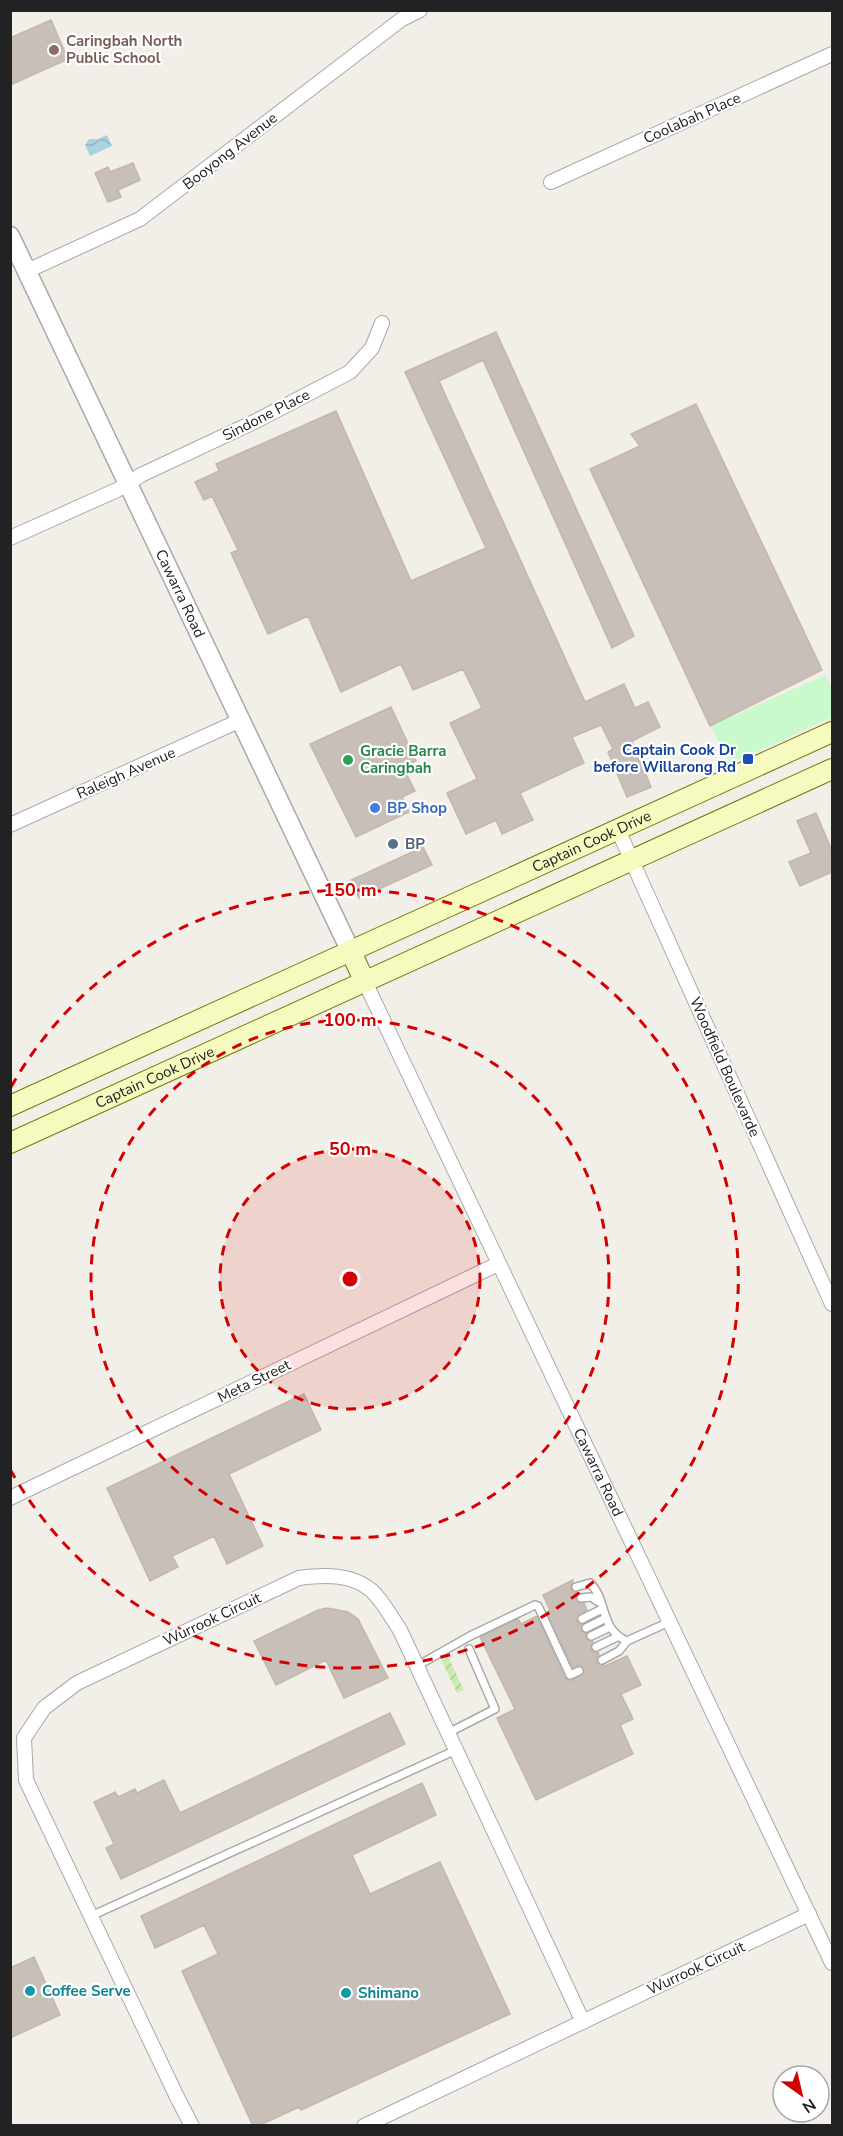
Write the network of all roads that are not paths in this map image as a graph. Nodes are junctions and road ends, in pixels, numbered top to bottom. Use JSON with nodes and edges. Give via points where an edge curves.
{"nodes":[{"id":1,"x":420,"y":10,"type":"edge"},
{"id":2,"x":832,"y":54,"type":"edge"},
{"id":3,"x":551,"y":182,"type":"dead end"},
{"id":4,"x":13,"y":246,"type":"edge"},
{"id":5,"x":27,"y":271,"type":"junction"},
{"id":6,"x":382,"y":323,"type":"dead end"},
{"id":7,"x":128,"y":483,"type":"junction"},
{"id":8,"x":10,"y":538,"type":"edge"},
{"id":9,"x":241,"y":720,"type":"junction"},
{"id":10,"x":832,"y":732,"type":"edge"},
{"id":11,"x":832,"y":769,"type":"edge"},
{"id":12,"x":10,"y":825,"type":"edge"},
{"id":13,"x":618,"y":830,"type":"junction"},
{"id":14,"x":632,"y":860,"type":"junction"},
{"id":15,"x":350,"y":950,"type":"junction"},
{"id":16,"x":365,"y":982,"type":"junction"},
{"id":17,"x":10,"y":1106,"type":"edge"},
{"id":18,"x":10,"y":1143,"type":"edge"},
{"id":19,"x":498,"y":1264,"type":"junction"},
{"id":20,"x":832,"y":1304,"type":"edge"},
{"id":21,"x":10,"y":1498,"type":"edge"},
{"id":22,"x":576,"y":1587,"type":"dead end"},
{"id":23,"x":581,"y":1598,"type":"dead end"},
{"id":24,"x":546,"y":1602,"type":"dead end"},
{"id":25,"x":538,"y":1606,"type":"junction"},
{"id":26,"x":601,"y":1606,"type":"junction"},
{"id":27,"x":551,"y":1612,"type":"dead end"},
{"id":28,"x":543,"y":1616,"type":"junction"},
{"id":29,"x":606,"y":1618,"type":"junction"},
{"id":30,"x":582,"y":1619,"type":"dead end"},
{"id":31,"x":669,"y":1622,"type":"junction"},
{"id":32,"x":610,"y":1627,"type":"junction"},
{"id":33,"x":586,"y":1628,"type":"dead end"},
{"id":34,"x":560,"y":1630,"type":"dead end"},
{"id":35,"x":551,"y":1634,"type":"junction"},
{"id":36,"x":591,"y":1636,"type":"dead end"},
{"id":37,"x":617,"y":1637,"type":"junction"},
{"id":38,"x":564,"y":1639,"type":"dead end"},
{"id":39,"x":627,"y":1641,"type":"junction"},
{"id":40,"x":555,"y":1643,"type":"junction"},
{"id":41,"x":568,"y":1647,"type":"dead end"},
{"id":42,"x":596,"y":1647,"type":"dead end"},
{"id":43,"x":469,"y":1649,"type":"dead end"},
{"id":44,"x":559,"y":1652,"type":"junction"},
{"id":45,"x":573,"y":1658,"type":"dead end"},
{"id":46,"x":602,"y":1660,"type":"dead end"},
{"id":47,"x":564,"y":1663,"type":"junction"},
{"id":48,"x":417,"y":1666,"type":"junction"},
{"id":49,"x":579,"y":1671,"type":"dead end"},
{"id":50,"x":448,"y":1732,"type":"junction"},
{"id":51,"x":456,"y":1750,"type":"junction"},
{"id":52,"x":809,"y":1914,"type":"junction"},
{"id":53,"x":91,"y":1916,"type":"junction"},
{"id":54,"x":832,"y":1964,"type":"edge"},
{"id":55,"x":583,"y":2022,"type":"junction"},
{"id":56,"x":192,"y":2126,"type":"edge"},
{"id":57,"x":364,"y":2126,"type":"edge"}],
"edges":[{"from":1,"to":5,"type":"street","name":"Booyong Avenue","via":[[402,19],[140,219]]},
{"from":2,"to":3,"type":"street","name":"Coolabah Place"},
{"from":4,"to":5,"type":"street","name":"Cawarra Road"},
{"from":5,"to":7,"type":"street","name":"Cawarra Road"},
{"from":6,"to":7,"type":"street","name":"Sindone Place","via":[[372,348],[350,372]]},
{"from":7,"to":8,"type":"street","name":"Sindone Place"},
{"from":7,"to":9,"type":"street","name":"Cawarra Road"},
{"from":9,"to":12,"type":"street","name":"Raleigh Avenue"},
{"from":9,"to":15,"type":"street","name":"Cawarra Road"},
{"from":10,"to":13,"type":"main road","name":"Captain Cook Drive"},
{"from":11,"to":14,"type":"main road","name":"Captain Cook Drive"},
{"from":13,"to":14,"type":"street","name":"Woodfield Boulevarde"},
{"from":13,"to":15,"type":"main road","name":"Captain Cook Drive"},
{"from":14,"to":16,"type":"main road","name":"Captain Cook Drive"},
{"from":14,"to":20,"type":"street","name":"Woodfield Boulevarde"},
{"from":15,"to":16,"type":"main road"},
{"from":15,"to":17,"type":"main road","name":"Captain Cook Drive"},
{"from":16,"to":18,"type":"main road","name":"Captain Cook Drive"},
{"from":16,"to":19,"type":"street","name":"Cawarra Road"},
{"from":19,"to":21,"type":"street","name":"Meta Street"},
{"from":19,"to":31,"type":"street","name":"Cawarra Road"},
{"from":22,"to":26,"type":"lane","via":[[590,1582],[597,1589]]},
{"from":23,"to":26,"type":"lane","via":[[591,1597]]},
{"from":24,"to":25,"type":"lane"},
{"from":25,"to":28,"type":"lane"},
{"from":25,"to":48,"type":"lane","via":[[470,1636]]},
{"from":26,"to":29,"type":"lane"},
{"from":26,"to":30,"type":"lane"},
{"from":27,"to":28,"type":"lane"},
{"from":28,"to":35,"type":"lane"},
{"from":29,"to":32,"type":"lane"},
{"from":29,"to":33,"type":"lane"},
{"from":31,"to":39,"type":"lane"},
{"from":31,"to":52,"type":"street","name":"Cawarra Road"},
{"from":32,"to":36,"type":"lane"},
{"from":32,"to":37,"type":"lane"},
{"from":34,"to":35,"type":"lane"},
{"from":35,"to":40,"type":"lane"},
{"from":37,"to":39,"type":"lane"},
{"from":37,"to":42,"type":"lane"},
{"from":38,"to":40,"type":"lane"},
{"from":39,"to":46,"type":"lane","via":[[619,1651]]},
{"from":40,"to":44,"type":"lane"},
{"from":41,"to":44,"type":"lane"},
{"from":43,"to":50,"type":"lane","via":[[495,1709]]},
{"from":44,"to":47,"type":"lane"},
{"from":45,"to":47,"type":"lane"},
{"from":47,"to":49,"type":"lane","via":[[570,1676]]},
{"from":48,"to":50,"type":"street","name":"Wurrook Circuit"},
{"from":48,"to":53,"type":"street","name":"Wurrook Circuit","via":[[400,1630],[371,1590],[352,1580],[329,1575],[299,1578],[77,1683],[44,1708],[24,1738],[26,1780]]},
{"from":50,"to":51,"type":"street","name":"Wurrook Circuit"},
{"from":51,"to":53,"type":"lane"},
{"from":51,"to":55,"type":"street","name":"Wurrook Circuit"},
{"from":52,"to":54,"type":"street","name":"Cawarra Road"},
{"from":52,"to":55,"type":"street","name":"Wurrook Circuit"},
{"from":53,"to":56,"type":"street","name":"Wurrook Circuit"},
{"from":55,"to":57,"type":"street","name":"Wurrook Circuit"}]}
